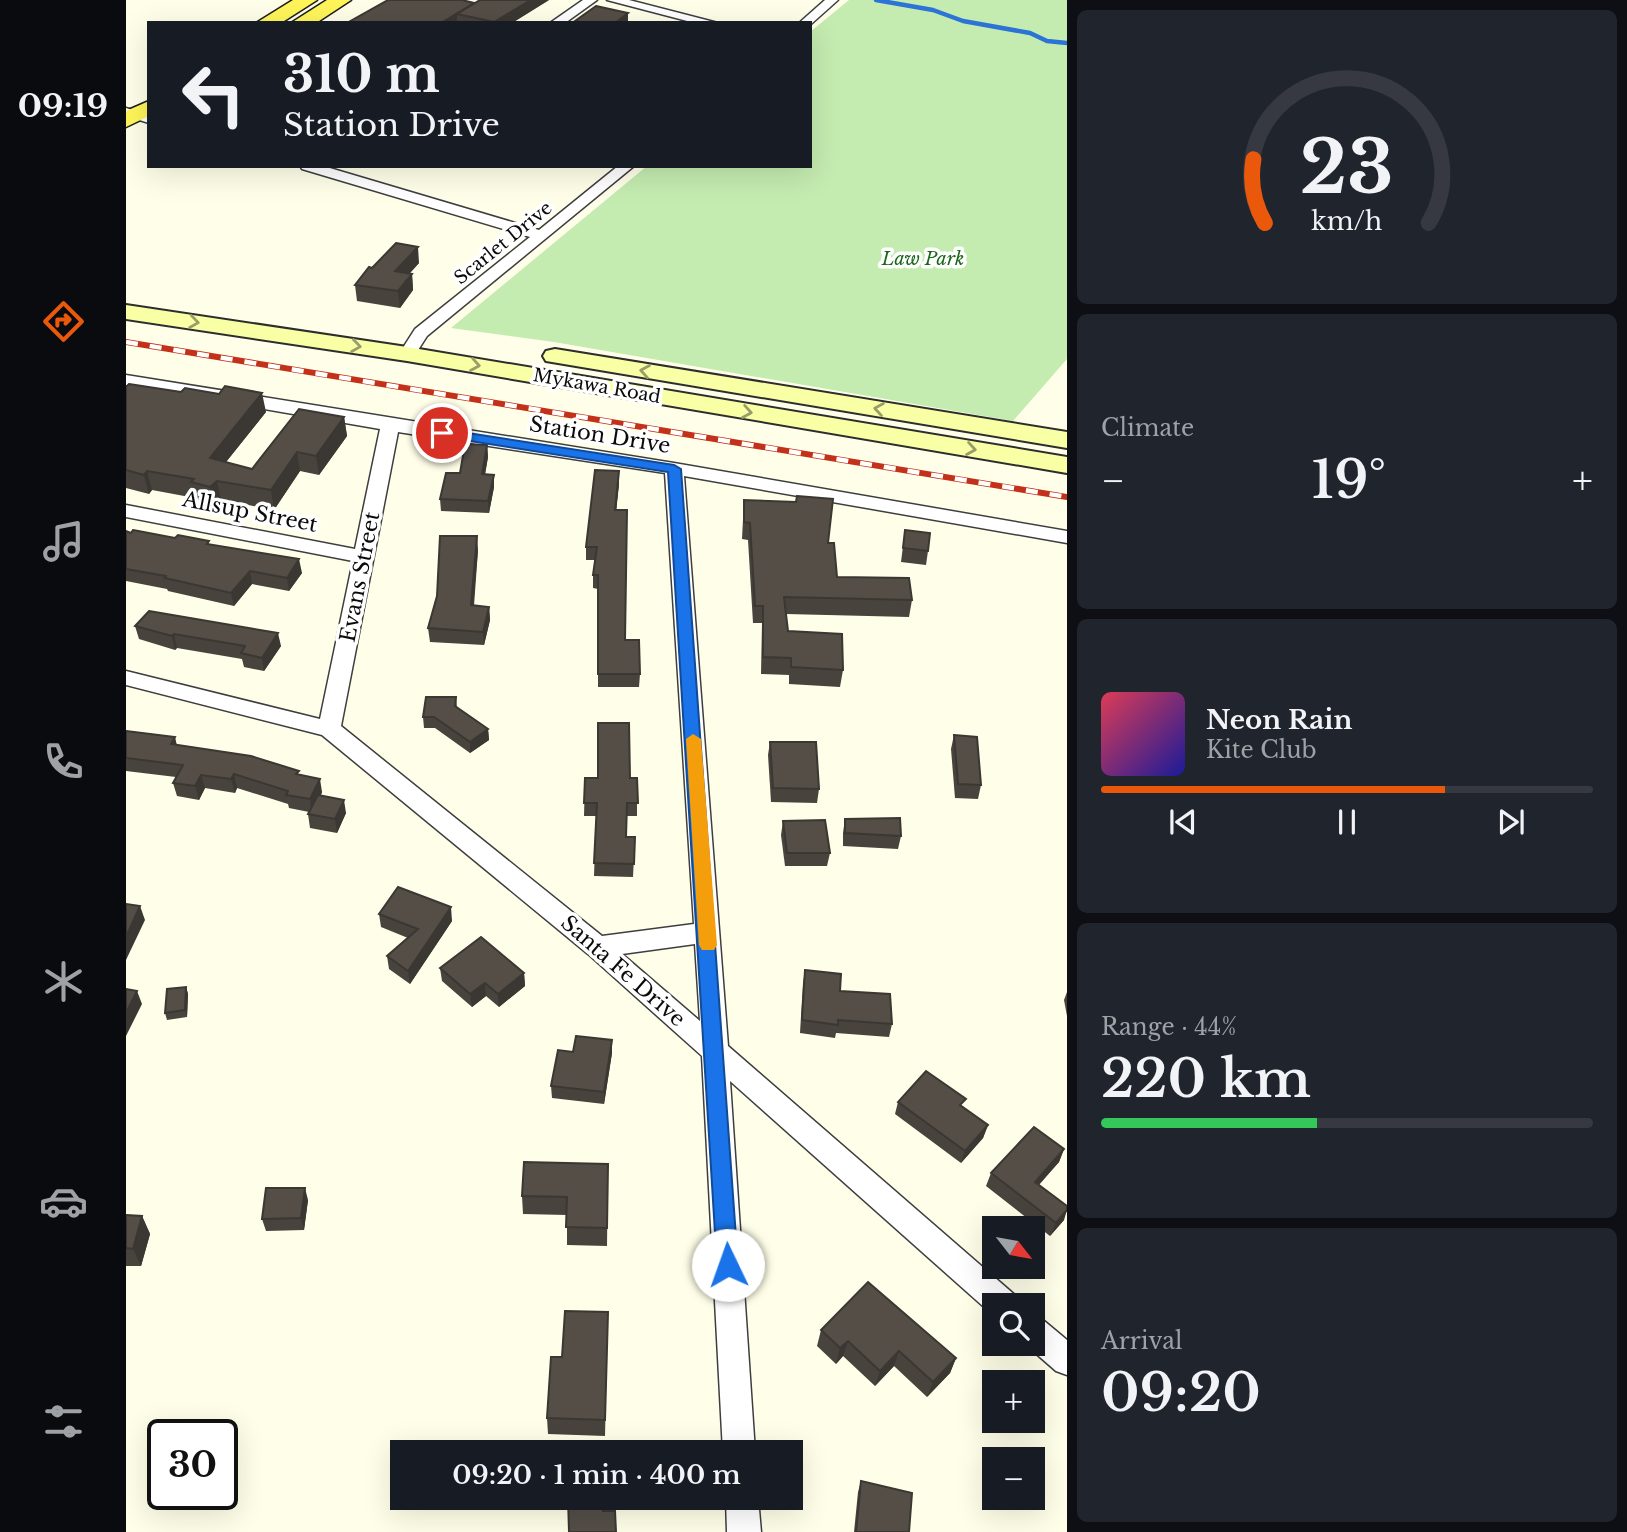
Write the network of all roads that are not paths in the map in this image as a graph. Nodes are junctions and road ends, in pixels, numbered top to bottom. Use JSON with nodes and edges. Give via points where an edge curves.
{"nodes":[{"id":1,"x":307,"y":0,"type":"edge"},
{"id":2,"x":341,"y":0,"type":"edge"},
{"id":3,"x":591,"y":0,"type":"edge"},
{"id":4,"x":613,"y":0,"type":"edge"},
{"id":5,"x":831,"y":0,"type":"edge"},
{"id":6,"x":270,"y":21,"type":"edge"},
{"id":7,"x":304,"y":21,"type":"edge"},
{"id":8,"x":559,"y":21,"type":"edge"},
{"id":9,"x":703,"y":21,"type":"edge"},
{"id":10,"x":807,"y":21,"type":"edge"},
{"id":11,"x":147,"y":90,"type":"edge"},
{"id":12,"x":135,"y":112,"type":"edge"},
{"id":13,"x":625,"y":168,"type":"edge"},
{"id":14,"x":330,"y":169,"type":"edge"},
{"id":15,"x":543,"y":236,"type":"junction"},
{"id":16,"x":126,"y":288,"type":"edge"},
{"id":17,"x":126,"y":312,"type":"edge"},
{"id":18,"x":414,"y":343,"type":"junction"},
{"id":19,"x":126,"y":380,"type":"edge"},
{"id":20,"x":708,"y":393,"type":"junction"},
{"id":21,"x":390,"y":425,"type":"junction"},
{"id":22,"x":1067,"y":440,"type":"edge"},
{"id":23,"x":1067,"y":465,"type":"edge"},
{"id":24,"x":674,"y":469,"type":"junction"},
{"id":25,"x":126,"y":511,"type":"edge"},
{"id":26,"x":1067,"y":537,"type":"edge"},
{"id":27,"x":365,"y":557,"type":"junction"},
{"id":28,"x":126,"y":678,"type":"edge"},
{"id":29,"x":329,"y":729,"type":"junction"},
{"id":30,"x":707,"y":932,"type":"junction"},
{"id":31,"x":597,"y":947,"type":"junction"},
{"id":32,"x":715,"y":1050,"type":"junction"},
{"id":33,"x":990,"y":1293,"type":"edge"},
{"id":34,"x":1045,"y":1341,"type":"edge"},
{"id":35,"x":1067,"y":1360,"type":"edge"},
{"id":36,"x":738,"y":1440,"type":"edge"},
{"id":37,"x":743,"y":1510,"type":"edge"},
{"id":38,"x":744,"y":1532,"type":"edge"}],
"edges":[{"from":1,"to":6,"type":"main road"},
{"from":2,"to":7,"type":"main road"},
{"from":3,"to":8,"type":"street"},
{"from":4,"to":9,"type":"street"},
{"from":5,"to":10,"type":"street"},
{"from":11,"to":12,"type":"main road"},
{"from":13,"to":15,"type":"street","name":"Scarlet Drive"},
{"from":14,"to":15,"type":"street"},
{"from":15,"to":18,"type":"street","name":"Scarlet Drive"},
{"from":16,"to":18,"type":"main road","name":"Mykawa Road"},
{"from":17,"to":18,"type":"main road","name":"Mykawa Road","one_way":true},
{"from":18,"to":20,"type":"main road","name":"Mykawa Road"},
{"from":19,"to":21,"type":"street","name":"Station Drive"},
{"from":22,"to":20,"type":"main road","name":"Mykawa Road","one_way":true},
{"from":20,"to":23,"type":"main road","name":"Mykawa Road","one_way":true},
{"from":21,"to":24,"type":"street","name":"Station Drive"},
{"from":21,"to":27,"type":"street","name":"Evans Street"},
{"from":24,"to":26,"type":"street","name":"Station Drive"},
{"from":24,"to":30,"type":"street"},
{"from":25,"to":27,"type":"street","name":"Allsup Street"},
{"from":27,"to":29,"type":"street","name":"Evans Street"},
{"from":28,"to":29,"type":"street"},
{"from":29,"to":31,"type":"street","name":"Santa Fe Drive"},
{"from":30,"to":31,"type":"street"},
{"from":30,"to":32,"type":"street"},
{"from":31,"to":32,"type":"street","name":"Santa Fe Drive"},
{"from":32,"to":33,"type":"street","name":"Santa Fe Drive"},
{"from":32,"to":36,"type":"street"},
{"from":34,"to":35,"type":"street"},
{"from":37,"to":38,"type":"street"}]}
